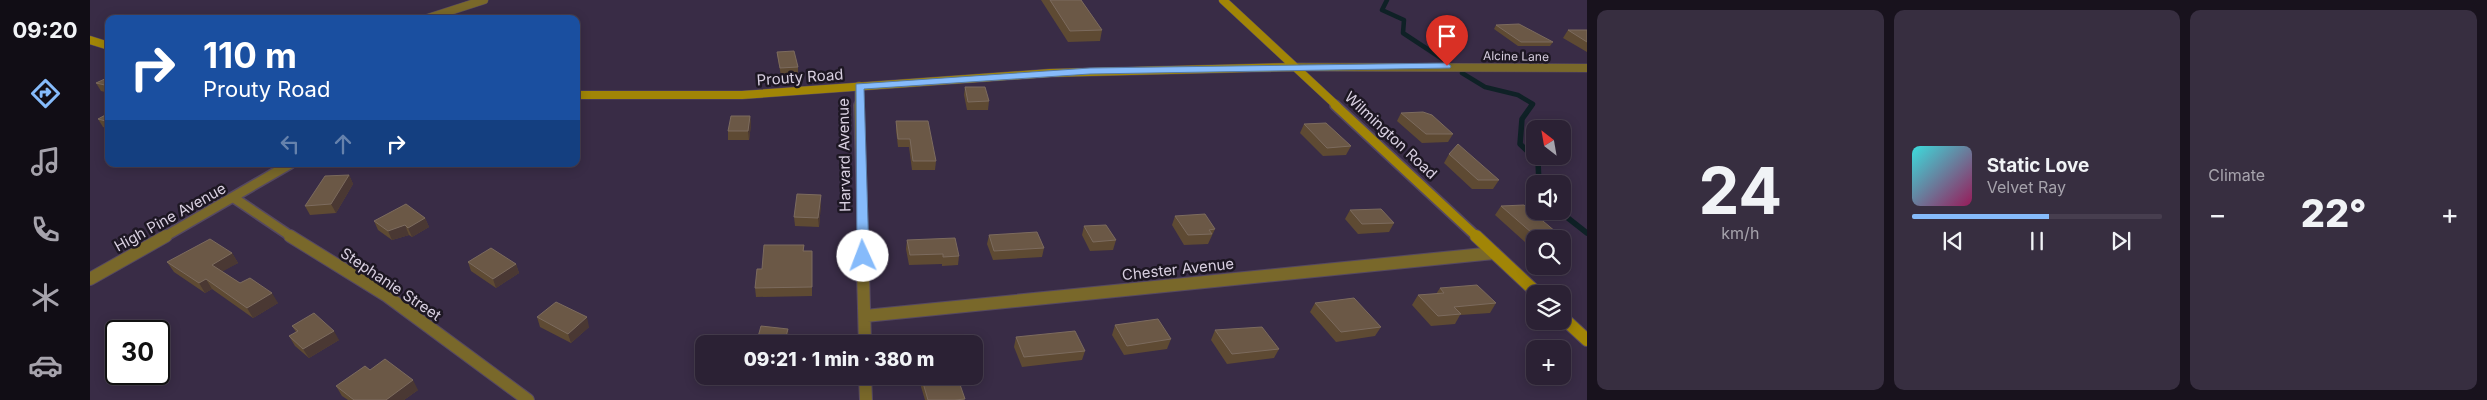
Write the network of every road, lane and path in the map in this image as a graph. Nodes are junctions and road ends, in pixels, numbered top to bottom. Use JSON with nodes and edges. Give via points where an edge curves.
{"nodes":[{"id":1,"x":484,"y":0,"type":"edge"},
{"id":2,"x":1223,"y":0,"type":"edge"},
{"id":3,"x":437,"y":15,"type":"edge"},
{"id":4,"x":90,"y":40,"type":"edge"},
{"id":5,"x":105,"y":45,"type":"edge"},
{"id":6,"x":1294,"y":67,"type":"junction"},
{"id":7,"x":1587,"y":68,"type":"edge"},
{"id":8,"x":859,"y":86,"type":"junction"},
{"id":9,"x":580,"y":95,"type":"edge"},
{"id":10,"x":285,"y":167,"type":"edge"},
{"id":11,"x":234,"y":198,"type":"junction"},
{"id":12,"x":1494,"y":253,"type":"junction"},
{"id":13,"x":90,"y":279,"type":"edge"},
{"id":14,"x":1528,"y":285,"type":"edge"},
{"id":15,"x":865,"y":316,"type":"junction"},
{"id":16,"x":1571,"y":325,"type":"edge"},
{"id":17,"x":865,"y":335,"type":"edge"},
{"id":18,"x":1587,"y":340,"type":"edge"},
{"id":19,"x":866,"y":385,"type":"edge"},
{"id":20,"x":528,"y":400,"type":"edge"},
{"id":21,"x":866,"y":400,"type":"edge"}],
"edges":[{"from":1,"to":3,"type":"street"},
{"from":2,"to":6,"type":"street","name":"Wilmington Road"},
{"from":4,"to":5,"type":"street"},
{"from":6,"to":7,"type":"street","name":"Alcine Lane"},
{"from":6,"to":8,"type":"street","name":"Prouty Road","via":[[1070,72]]},
{"from":6,"to":12,"type":"street","name":"Wilmington Road"},
{"from":8,"to":9,"type":"street","name":"Prouty Road","via":[[718,96]]},
{"from":8,"to":15,"type":"street","name":"Harvard Avenue"},
{"from":10,"to":11,"type":"street","name":"High Pine Avenue"},
{"from":11,"to":13,"type":"street","name":"High Pine Avenue"},
{"from":11,"to":20,"type":"street","name":"Stephanie Street","via":[[265,222],[387,296]]},
{"from":12,"to":14,"type":"street","name":"Wilmington Road"},
{"from":12,"to":15,"type":"street","name":"Chester Avenue"},
{"from":15,"to":17,"type":"street","name":"Harvard Avenue"},
{"from":16,"to":18,"type":"street"},
{"from":19,"to":21,"type":"street"}]}
